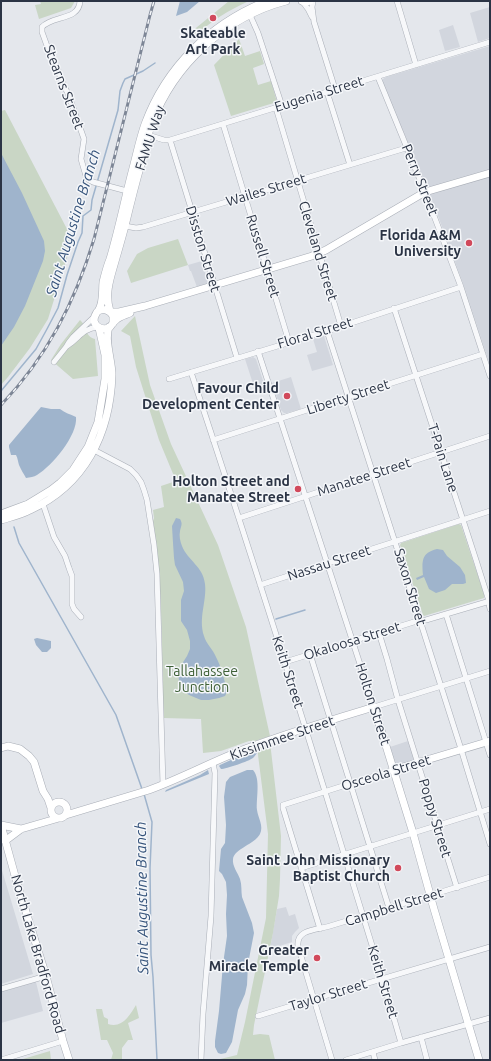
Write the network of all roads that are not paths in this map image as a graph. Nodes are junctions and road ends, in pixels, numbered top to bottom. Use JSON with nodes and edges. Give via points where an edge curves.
{"nodes":[{"id":1,"x":80,"y":1,"type":"edge"},
{"id":2,"x":267,"y":1,"type":"edge"},
{"id":3,"x":286,"y":1,"type":"edge"},
{"id":4,"x":302,"y":1,"type":"edge"},
{"id":5,"x":311,"y":1,"type":"edge"},
{"id":6,"x":397,"y":1,"type":"edge"},
{"id":7,"x":250,"y":15,"type":"junction"},
{"id":8,"x":314,"y":22,"type":"junction"},
{"id":9,"x":490,"y":42,"type":"edge"},
{"id":10,"x":416,"y":65,"type":"junction"},
{"id":11,"x":378,"y":76,"type":"junction"},
{"id":12,"x":335,"y":89,"type":"junction"},
{"id":13,"x":328,"y":92,"type":"junction"},
{"id":14,"x":282,"y":106,"type":"junction"},
{"id":15,"x":276,"y":108,"type":"junction"},
{"id":16,"x":223,"y":124,"type":"junction"},
{"id":17,"x":148,"y":135,"type":"junction"},
{"id":18,"x":170,"y":140,"type":"junction"},
{"id":19,"x":406,"y":148,"type":"junction"},
{"id":20,"x":350,"y":165,"type":"junction"},
{"id":21,"x":490,"y":173,"type":"edge"},
{"id":22,"x":297,"y":180,"type":"junction"},
{"id":23,"x":127,"y":191,"type":"junction"},
{"id":24,"x":425,"y":192,"type":"junction"},
{"id":25,"x":245,"y":197,"type":"junction"},
{"id":26,"x":192,"y":212,"type":"junction"},
{"id":27,"x":125,"y":226,"type":"junction"},
{"id":28,"x":319,"y":253,"type":"junction"},
{"id":29,"x":267,"y":270,"type":"junction"},
{"id":30,"x":215,"y":286,"type":"junction"},
{"id":31,"x":461,"y":287,"type":"junction"},
{"id":32,"x":145,"y":306,"type":"junction"},
{"id":33,"x":394,"y":308,"type":"junction"},
{"id":34,"x":110,"y":312,"type":"junction"},
{"id":35,"x":96,"y":314,"type":"junction"},
{"id":36,"x":111,"y":325,"type":"junction"},
{"id":37,"x":341,"y":326,"type":"junction"},
{"id":38,"x":98,"y":327,"type":"junction"},
{"id":39,"x":327,"y":330,"type":"junction"},
{"id":40,"x":289,"y":342,"type":"junction"},
{"id":41,"x":66,"y":347,"type":"junction"},
{"id":42,"x":258,"y":351,"type":"junction"},
{"id":43,"x":483,"y":354,"type":"junction"},
{"id":44,"x":237,"y":358,"type":"junction"},
{"id":45,"x":54,"y":362,"type":"dead end"},
{"id":46,"x":190,"y":372,"type":"junction"},
{"id":47,"x":416,"y":375,"type":"junction"},
{"id":48,"x":490,"y":376,"type":"edge"},
{"id":49,"x":169,"y":379,"type":"dead end"},
{"id":50,"x":348,"y":397,"type":"junction"},
{"id":51,"x":280,"y":419,"type":"junction"},
{"id":52,"x":490,"y":436,"type":"edge"},
{"id":53,"x":213,"y":440,"type":"junction"},
{"id":54,"x":91,"y":449,"type":"junction"},
{"id":55,"x":441,"y":452,"type":"junction"},
{"id":56,"x":374,"y":474,"type":"junction"},
{"id":57,"x":306,"y":496,"type":"junction"},
{"id":58,"x":43,"y":504,"type":"junction"},
{"id":59,"x":490,"y":511,"type":"edge"},
{"id":60,"x":1,"y":514,"type":"edge"},
{"id":61,"x":239,"y":518,"type":"junction"},
{"id":62,"x":1,"y":520,"type":"edge"},
{"id":63,"x":463,"y":520,"type":"junction"},
{"id":64,"x":396,"y":542,"type":"junction"},
{"id":65,"x":328,"y":563,"type":"junction"},
{"id":66,"x":260,"y":585,"type":"junction"},
{"id":67,"x":489,"y":601,"type":"edge"},
{"id":68,"x":490,"y":609,"type":"edge"},
{"id":69,"x":446,"y":614,"type":"junction"},
{"id":70,"x":81,"y":617,"type":"dead end"},
{"id":71,"x":420,"y":620,"type":"junction"},
{"id":72,"x":379,"y":633,"type":"junction"},
{"id":73,"x":352,"y":641,"type":"junction"},
{"id":74,"x":310,"y":654,"type":"junction"},
{"id":75,"x":284,"y":662,"type":"junction"},
{"id":76,"x":490,"y":671,"type":"edge"},
{"id":77,"x":467,"y":678,"type":"junction"},
{"id":78,"x":441,"y":686,"type":"junction"},
{"id":79,"x":398,"y":700,"type":"junction"},
{"id":80,"x":374,"y":707,"type":"junction"},
{"id":81,"x":330,"y":721,"type":"junction"},
{"id":82,"x":305,"y":729,"type":"junction"},
{"id":83,"x":488,"y":741,"type":"edge"},
{"id":84,"x":1,"y":748,"type":"edge"},
{"id":85,"x":461,"y":750,"type":"junction"},
{"id":86,"x":490,"y":755,"type":"edge"},
{"id":87,"x":213,"y":763,"type":"junction"},
{"id":88,"x":418,"y":763,"type":"junction"},
{"id":89,"x":394,"y":770,"type":"junction"},
{"id":90,"x":350,"y":784,"type":"junction"},
{"id":91,"x":163,"y":785,"type":"junction"},
{"id":92,"x":325,"y":791,"type":"junction"},
{"id":93,"x":48,"y":799,"type":"junction"},
{"id":94,"x":57,"y":802,"type":"junction"},
{"id":95,"x":67,"y":806,"type":"junction"},
{"id":96,"x":51,"y":809,"type":"junction"},
{"id":97,"x":490,"y":809,"type":"edge"},
{"id":98,"x":77,"y":812,"type":"junction"},
{"id":99,"x":480,"y":812,"type":"junction"},
{"id":100,"x":66,"y":815,"type":"junction"},
{"id":101,"x":59,"y":818,"type":"junction"},
{"id":102,"x":44,"y":822,"type":"junction"},
{"id":103,"x":1,"y":825,"type":"edge"},
{"id":104,"x":437,"y":826,"type":"junction"},
{"id":105,"x":21,"y":829,"type":"junction"},
{"id":106,"x":413,"y":833,"type":"junction"},
{"id":107,"x":6,"y":841,"type":"junction"},
{"id":108,"x":490,"y":844,"type":"edge"},
{"id":109,"x":369,"y":847,"type":"junction"},
{"id":110,"x":344,"y":854,"type":"junction"},
{"id":111,"x":301,"y":868,"type":"junction"},
{"id":112,"x":490,"y":878,"type":"edge"},
{"id":113,"x":457,"y":888,"type":"junction"},
{"id":114,"x":430,"y":896,"type":"junction"},
{"id":115,"x":389,"y":908,"type":"junction"},
{"id":116,"x":363,"y":916,"type":"junction"},
{"id":117,"x":320,"y":929,"type":"junction"},
{"id":118,"x":490,"y":947,"type":"edge"},
{"id":119,"x":449,"y":959,"type":"junction"},
{"id":120,"x":46,"y":976,"type":"junction"},
{"id":121,"x":382,"y":979,"type":"junction"},
{"id":122,"x":1,"y":990,"type":"edge"},
{"id":123,"x":314,"y":999,"type":"junction"},
{"id":124,"x":258,"y":1016,"type":"dead end"},
{"id":125,"x":490,"y":1018,"type":"edge"},
{"id":126,"x":468,"y":1024,"type":"junction"},
{"id":127,"x":421,"y":1037,"type":"junction"},
{"id":128,"x":63,"y":1041,"type":"junction"},
{"id":129,"x":401,"y":1043,"type":"junction"},
{"id":130,"x":373,"y":1052,"type":"junction"},
{"id":131,"x":1,"y":1060,"type":"edge"},
{"id":132,"x":69,"y":1060,"type":"edge"},
{"id":133,"x":201,"y":1060,"type":"edge"},
{"id":134,"x":332,"y":1060,"type":"edge"},
{"id":135,"x":346,"y":1060,"type":"edge"},
{"id":136,"x":375,"y":1060,"type":"edge"},
{"id":137,"x":427,"y":1060,"type":"edge"},
{"id":138,"x":479,"y":1060,"type":"edge"}],
"edges":[{"from":1,"to":23,"type":"street","name":"Stearns Street","via":[[76,11],[48,21],[42,27],[42,32],[50,57],[71,100],[84,139],[81,155],[86,176],[92,182]]},
{"from":2,"to":23,"type":"street","name":"FAMU Way","via":[[238,14],[214,30],[173,72],[147,118]]},
{"from":3,"to":7,"type":"street","name":"FAMU Way"},
{"from":4,"to":5,"type":"street"},
{"from":4,"to":8,"type":"street"},
{"from":5,"to":8,"type":"street"},
{"from":6,"to":10,"type":"street"},
{"from":7,"to":14,"type":"street"},
{"from":7,"to":17,"type":"street","name":"FAMU Way","via":[[215,37],[187,64],[164,97]]},
{"from":8,"to":12,"type":"street"},
{"from":9,"to":10,"type":"street","name":"Eugenia Street"},
{"from":10,"to":11,"type":"street","name":"Eugenia Street"},
{"from":11,"to":12,"type":"street","name":"Eugenia Street"},
{"from":11,"to":19,"type":"street","name":"Perry Street"},
{"from":12,"to":13,"type":"street","name":"Eugenia Street"},
{"from":13,"to":14,"type":"street","name":"Eugenia Street"},
{"from":13,"to":20,"type":"street"},
{"from":14,"to":15,"type":"street","name":"Eugenia Street"},
{"from":15,"to":16,"type":"street","name":"Eugenia Street"},
{"from":15,"to":22,"type":"street","name":"Cleveland Street"},
{"from":16,"to":18,"type":"street","name":"Eugenia Street"},
{"from":16,"to":25,"type":"street","name":"Russell Street"},
{"from":17,"to":18,"type":"street","name":"Eugenia Street"},
{"from":17,"to":27,"type":"street","name":"FAMU Way"},
{"from":18,"to":26,"type":"street","name":"Disston Street"},
{"from":19,"to":20,"type":"street","name":"Wailes Street"},
{"from":19,"to":24,"type":"street","name":"Perry Street"},
{"from":20,"to":22,"type":"street","name":"Wailes Street"},
{"from":21,"to":24,"type":"street"},
{"from":22,"to":25,"type":"street","name":"Wailes Street"},
{"from":22,"to":28,"type":"street","name":"Cleveland Street"},
{"from":23,"to":35,"type":"street","name":"FAMU Way","via":[[104,277],[102,305]]},
{"from":24,"to":28,"type":"street"},
{"from":24,"to":31,"type":"street","name":"Perry Street"},
{"from":25,"to":26,"type":"street","name":"Wailes Street"},
{"from":25,"to":29,"type":"street","name":"Russell Street"},
{"from":26,"to":27,"type":"street","name":"Wailes Street","via":[[141,228]]},
{"from":26,"to":30,"type":"street","name":"Disston Street"},
{"from":27,"to":34,"type":"street","name":"FAMU Way","via":[[108,286]]},
{"from":28,"to":29,"type":"street"},
{"from":28,"to":37,"type":"street","name":"Cleveland Street"},
{"from":29,"to":30,"type":"street"},
{"from":29,"to":40,"type":"street","name":"Russell Street"},
{"from":30,"to":32,"type":"street"},
{"from":30,"to":44,"type":"street","name":"Disston Street"},
{"from":31,"to":33,"type":"street","name":"Floral Street"},
{"from":31,"to":43,"type":"street","name":"Perry Street"},
{"from":32,"to":34,"type":"street"},
{"from":32,"to":36,"type":"street","via":[[116,319]]},
{"from":33,"to":37,"type":"street","name":"Floral Street"},
{"from":33,"to":47,"type":"street","name":"T-Pain Lane"},
{"from":34,"to":35,"type":"street","via":[[103,310]]},
{"from":34,"to":36,"type":"street","name":"FAMU Way","via":[[113,317]]},
{"from":35,"to":38,"type":"street","name":"FAMU Way","via":[[94,322]]},
{"from":35,"to":41,"type":"street"},
{"from":36,"to":38,"type":"street","via":[[103,329]]},
{"from":36,"to":54,"type":"street","name":"FAMU Way","via":[[107,336],[111,384],[101,435]]},
{"from":37,"to":39,"type":"street","name":"Floral Street"},
{"from":38,"to":41,"type":"street","via":[[84,331]]},
{"from":38,"to":54,"type":"street","name":"FAMU Way","via":[[105,355],[105,379]]},
{"from":39,"to":40,"type":"street","name":"Floral Street"},
{"from":39,"to":50,"type":"street","name":"Saxon Street"},
{"from":40,"to":42,"type":"street","name":"Floral Street"},
{"from":41,"to":45,"type":"street"},
{"from":42,"to":44,"type":"street","name":"Floral Street"},
{"from":42,"to":51,"type":"street","name":"Holton Street"},
{"from":43,"to":47,"type":"street","name":"Liberty Street"},
{"from":43,"to":48,"type":"street","name":"Perry Street"},
{"from":44,"to":46,"type":"street","name":"Floral Street"},
{"from":46,"to":49,"type":"street","name":"Floral Street"},
{"from":46,"to":53,"type":"street","name":"Keith Street"},
{"from":47,"to":50,"type":"street","name":"Liberty Street"},
{"from":47,"to":55,"type":"street","name":"T-Pain Lane"},
{"from":50,"to":51,"type":"street","name":"Liberty Street"},
{"from":50,"to":56,"type":"street","name":"Saxon Street"},
{"from":51,"to":53,"type":"street","name":"Liberty Street"},
{"from":51,"to":57,"type":"street","name":"Holton Street"},
{"from":52,"to":55,"type":"street","name":"Manatee Street"},
{"from":53,"to":61,"type":"street","name":"Keith Street"},
{"from":54,"to":58,"type":"street","name":"FAMU Way","via":[[86,464],[70,482]]},
{"from":54,"to":60,"type":"street","name":"FAMU Way","via":[[51,490],[28,504]]},
{"from":54,"to":91,"type":"street","via":[[134,473],[143,486],[147,500],[157,574]]},
{"from":55,"to":56,"type":"street","name":"Manatee Street"},
{"from":55,"to":63,"type":"street","name":"T-Pain Lane"},
{"from":56,"to":57,"type":"street","name":"Manatee Street"},
{"from":56,"to":64,"type":"street","name":"Saxon Street"},
{"from":57,"to":61,"type":"street","name":"Manatee Street"},
{"from":57,"to":65,"type":"street","name":"Holton Street"},
{"from":58,"to":62,"type":"street","name":"FAMU Way"},
{"from":58,"to":70,"type":"street","via":[[54,537],[65,556],[72,576],[72,604]]},
{"from":59,"to":63,"type":"street","name":"Nassau Street"},
{"from":61,"to":66,"type":"street","name":"Keith Street"},
{"from":63,"to":64,"type":"street","name":"Nassau Street"},
{"from":63,"to":67,"type":"street","name":"T-Pain Lane"},
{"from":64,"to":65,"type":"street","name":"Nassau Street"},
{"from":64,"to":71,"type":"street","name":"Saxon Street"},
{"from":65,"to":66,"type":"street","name":"Nassau Street"},
{"from":65,"to":73,"type":"street","name":"Holton Street"},
{"from":66,"to":75,"type":"street","name":"Keith Street"},
{"from":67,"to":68,"type":"street","name":"T-Pain Lane"},
{"from":67,"to":69,"type":"street","name":"Okaloosa Street"},
{"from":69,"to":71,"type":"street","name":"Okaloosa Street"},
{"from":69,"to":77,"type":"street"},
{"from":71,"to":72,"type":"street","name":"Okaloosa Street"},
{"from":71,"to":78,"type":"street","name":"Saxon Street"},
{"from":72,"to":73,"type":"street","name":"Okaloosa Street"},
{"from":72,"to":79,"type":"street","name":"Poppy Street"},
{"from":73,"to":74,"type":"street","name":"Okaloosa Street"},
{"from":73,"to":80,"type":"street","name":"Holton Street"},
{"from":74,"to":75,"type":"street","name":"Okaloosa Street"},
{"from":74,"to":81,"type":"street"},
{"from":75,"to":82,"type":"street","name":"Keith Street"},
{"from":76,"to":77,"type":"street","name":"Kissimmee Street"},
{"from":77,"to":78,"type":"street","name":"Kissimmee Street"},
{"from":77,"to":83,"type":"street"},
{"from":78,"to":79,"type":"street","name":"Kissimmee Street"},
{"from":78,"to":85,"type":"street","name":"Saxon Street"},
{"from":79,"to":80,"type":"street","name":"Kissimmee Street"},
{"from":79,"to":88,"type":"street","name":"Poppy Street"},
{"from":80,"to":81,"type":"street","name":"Kissimmee Street"},
{"from":80,"to":89,"type":"street","name":"Holton Street"},
{"from":81,"to":82,"type":"street","name":"Kissimmee Street"},
{"from":81,"to":90,"type":"street"},
{"from":82,"to":87,"type":"street","name":"Kissimmee Street"},
{"from":82,"to":92,"type":"street","name":"Keith Street"},
{"from":83,"to":85,"type":"street","name":"Osceola Street"},
{"from":83,"to":86,"type":"street"},
{"from":84,"to":93,"type":"street","via":[[8,746],[20,749],[29,756],[34,762]]},
{"from":85,"to":88,"type":"street","name":"Osceola Street"},
{"from":85,"to":99,"type":"street","name":"Saxon Street"},
{"from":87,"to":91,"type":"street","name":"Kissimmee Street"},
{"from":87,"to":133,"type":"street","via":[[215,773],[211,912]]},
{"from":88,"to":89,"type":"street","name":"Osceola Street"},
{"from":88,"to":104,"type":"street","name":"Poppy Street"},
{"from":89,"to":90,"type":"street","name":"Osceola Street"},
{"from":89,"to":106,"type":"street","name":"Holton Street"},
{"from":90,"to":92,"type":"street","name":"Osceola Street"},
{"from":90,"to":109,"type":"street"},
{"from":91,"to":98,"type":"street","name":"Kissimmee Street"},
{"from":92,"to":110,"type":"street","name":"Keith Street"},
{"from":92,"to":111,"type":"street","name":"Osceola Street","via":[[283,806]]},
{"from":93,"to":94,"type":"street"},
{"from":93,"to":96,"type":"street"},
{"from":94,"to":95,"type":"street","via":[[63,802]]},
{"from":94,"to":96,"type":"street"},
{"from":95,"to":98,"type":"street"},
{"from":95,"to":100,"type":"street"},
{"from":96,"to":101,"type":"street","via":[[53,816]]},
{"from":96,"to":102,"type":"street"},
{"from":97,"to":99,"type":"street"},
{"from":98,"to":100,"type":"street","name":"Kissimmee Street"},
{"from":99,"to":104,"type":"street"},
{"from":99,"to":108,"type":"street","name":"Saxon Street"},
{"from":100,"to":101,"type":"street"},
{"from":101,"to":102,"type":"street"},
{"from":102,"to":105,"type":"street"},
{"from":103,"to":105,"type":"street"},
{"from":103,"to":107,"type":"street","name":"North Lake Bradford Road"},
{"from":104,"to":106,"type":"street"},
{"from":104,"to":113,"type":"street","name":"Poppy Street"},
{"from":105,"to":107,"type":"street"},
{"from":106,"to":109,"type":"street"},
{"from":106,"to":114,"type":"street","name":"Holton Street"},
{"from":107,"to":120,"type":"street","name":"North Lake Bradford Road"},
{"from":109,"to":110,"type":"street"},
{"from":109,"to":115,"type":"street"},
{"from":110,"to":111,"type":"street"},
{"from":110,"to":116,"type":"street","name":"Keith Street"},
{"from":111,"to":117,"type":"street"},
{"from":112,"to":113,"type":"street","name":"Campbell Street"},
{"from":113,"to":114,"type":"street","name":"Campbell Street"},
{"from":114,"to":115,"type":"street","name":"Campbell Street"},
{"from":114,"to":119,"type":"street","name":"Holton Street"},
{"from":115,"to":116,"type":"street","name":"Campbell Street"},
{"from":116,"to":117,"type":"street","name":"Campbell Street"},
{"from":116,"to":121,"type":"street","name":"Keith Street"},
{"from":117,"to":123,"type":"street","name":"Campbell Street","via":[[304,932],[298,940]]},
{"from":118,"to":119,"type":"street","name":"Taylor Street"},
{"from":119,"to":121,"type":"street","name":"Taylor Street"},
{"from":119,"to":126,"type":"street","name":"Holton Street"},
{"from":120,"to":122,"type":"street"},
{"from":120,"to":128,"type":"street","name":"North Lake Bradford Road"},
{"from":121,"to":123,"type":"street","name":"Taylor Street"},
{"from":121,"to":129,"type":"street","name":"Keith Street"},
{"from":123,"to":124,"type":"street","name":"Taylor Street"},
{"from":123,"to":134,"type":"street"},
{"from":125,"to":126,"type":"street"},
{"from":126,"to":127,"type":"street"},
{"from":126,"to":138,"type":"street","name":"Holton Street"},
{"from":127,"to":129,"type":"street"},
{"from":127,"to":137,"type":"street"},
{"from":128,"to":131,"type":"street"},
{"from":128,"to":132,"type":"street","name":"North Lake Bradford Road"},
{"from":129,"to":130,"type":"street"},
{"from":130,"to":135,"type":"street"},
{"from":130,"to":136,"type":"street"}]}
